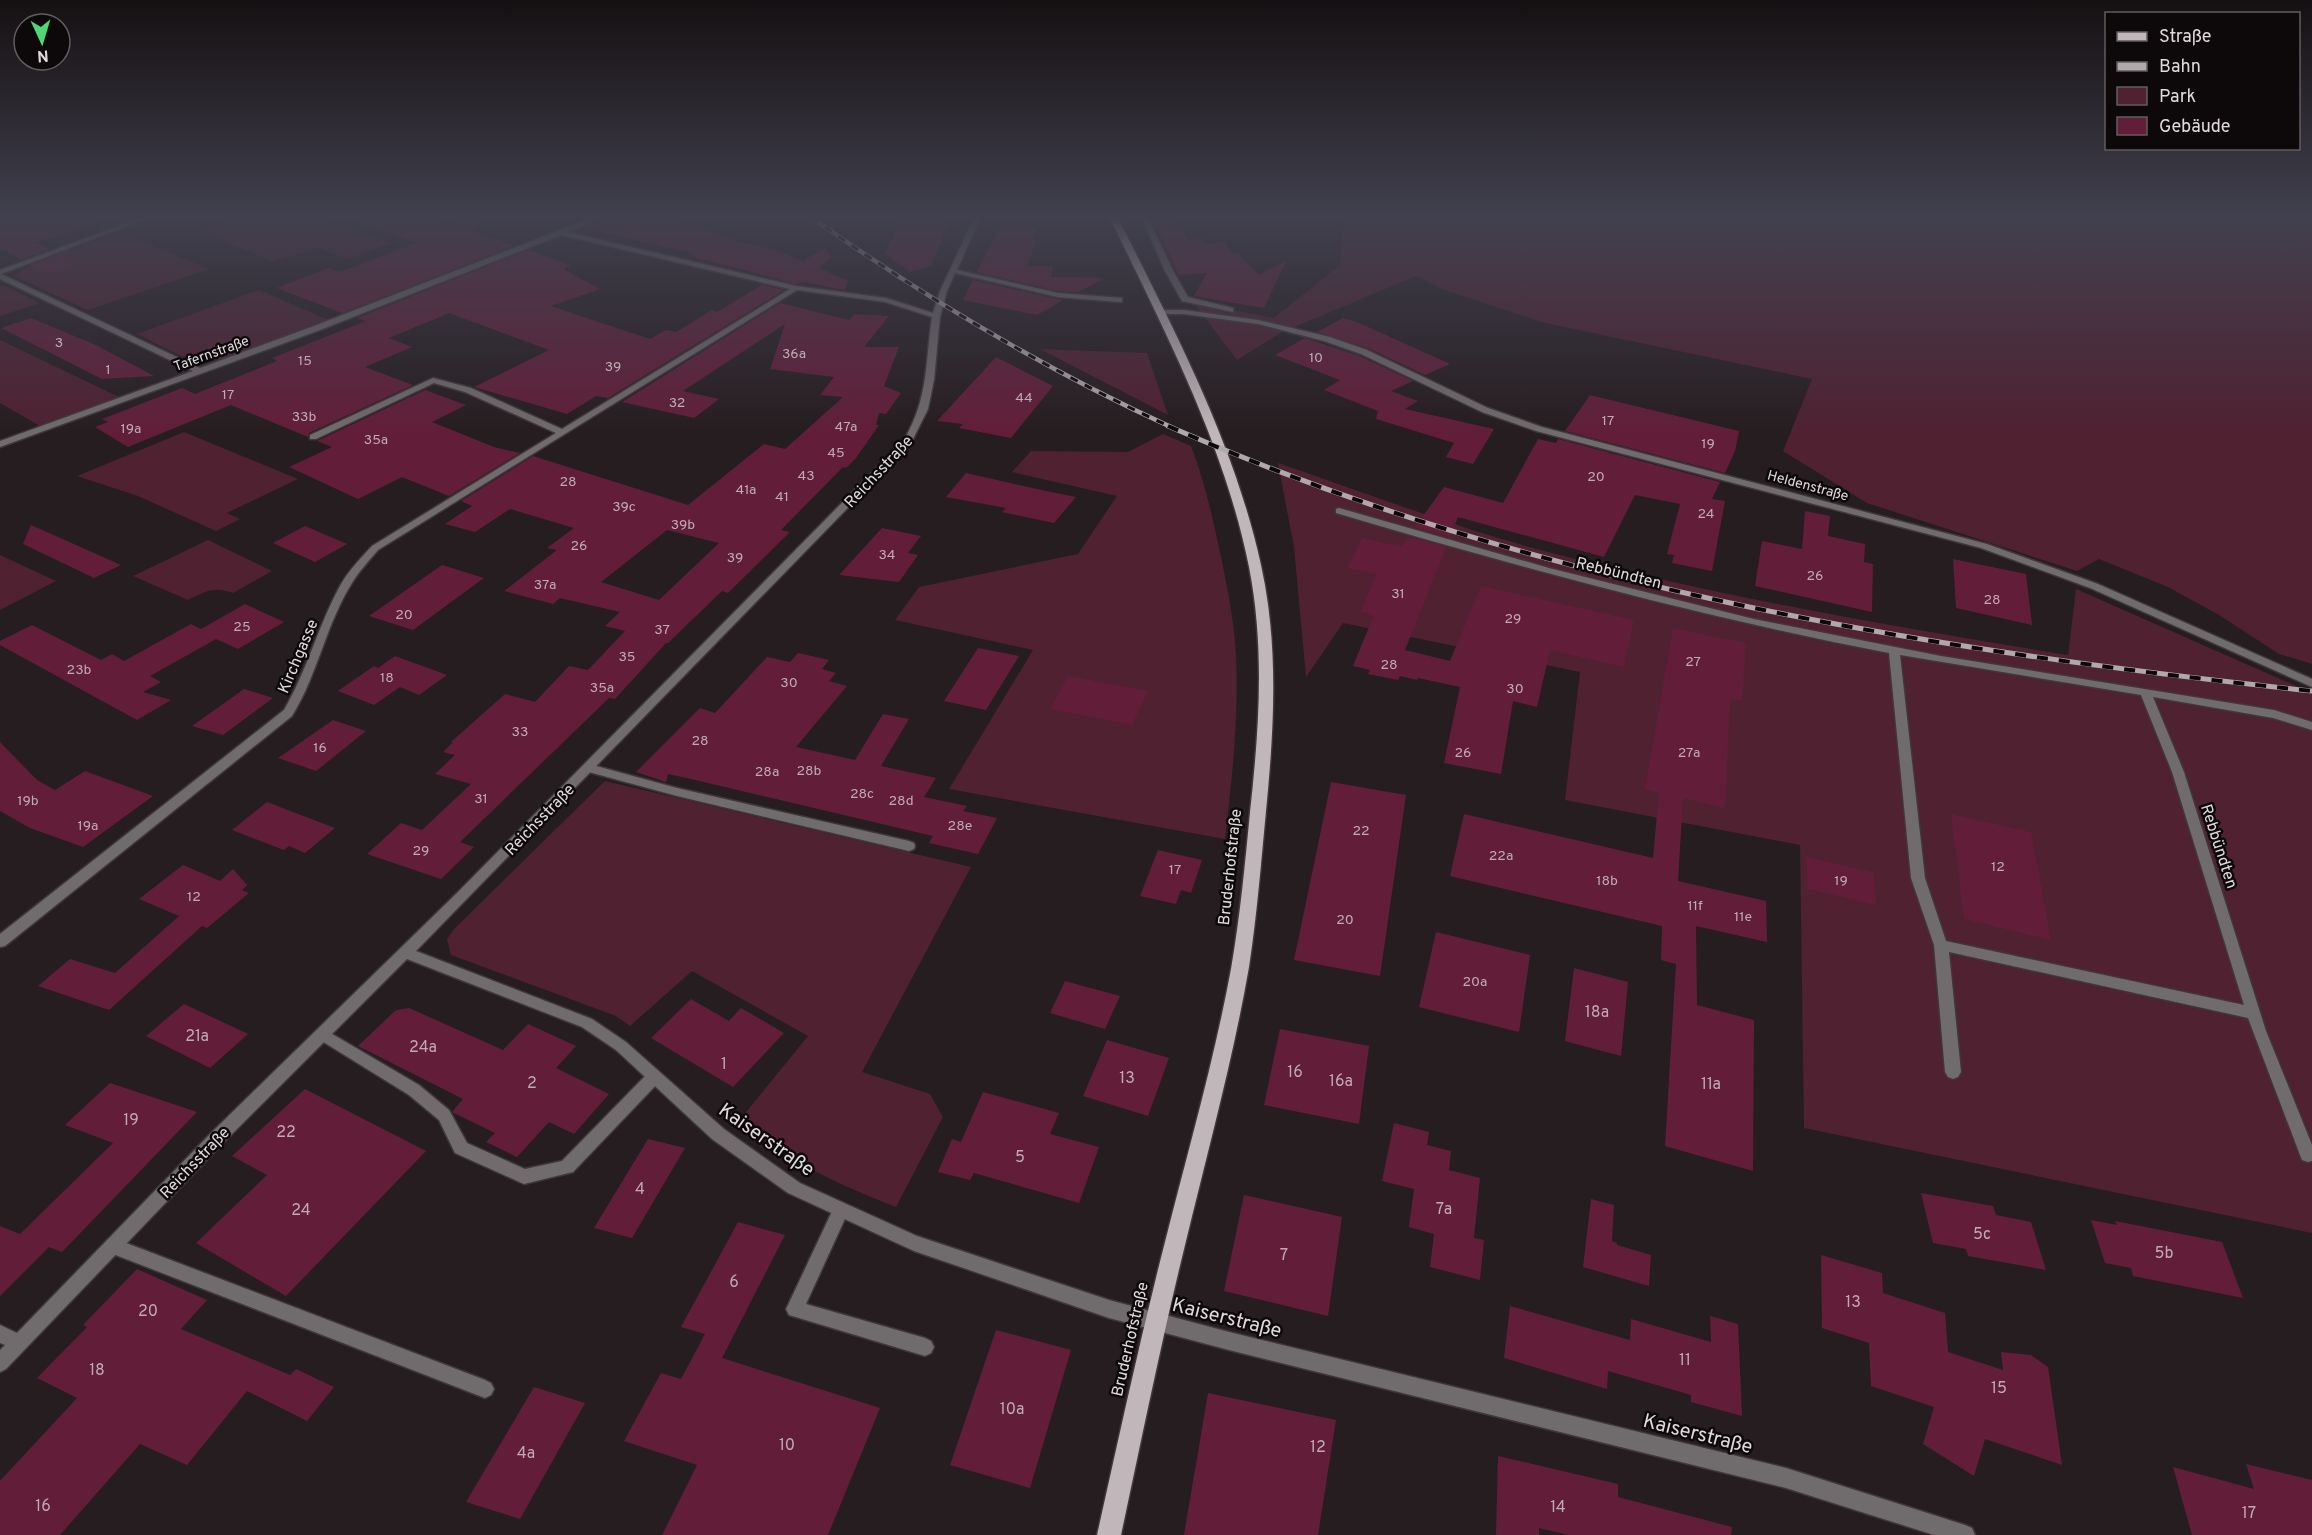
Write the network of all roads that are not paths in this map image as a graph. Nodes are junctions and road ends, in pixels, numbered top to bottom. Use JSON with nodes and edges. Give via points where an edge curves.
{"nodes":[{"id":1,"x":30,"y":290,"type":"edge"},
{"id":2,"x":413,"y":290,"type":"edge"},
{"id":3,"x":793,"y":290,"type":"edge"},
{"id":4,"x":808,"y":290,"type":"edge"},
{"id":5,"x":946,"y":290,"type":"edge"},
{"id":6,"x":1035,"y":290,"type":"edge"},
{"id":7,"x":1150,"y":290,"type":"edge"},
{"id":8,"x":1180,"y":290,"type":"edge"},
{"id":9,"x":1119,"y":300,"type":"dead end"},
{"id":10,"x":1161,"y":312,"type":"junction"},
{"id":11,"x":936,"y":315,"type":"junction"},
{"id":12,"x":1293,"y":330,"type":"junction"},
{"id":13,"x":200,"y":371,"type":"junction"},
{"id":14,"x":562,"y":432,"type":"junction"},
{"id":15,"x":313,"y":436,"type":"dead end"},
{"id":16,"x":0,"y":444,"type":"edge"},
{"id":17,"x":1339,"y":511,"type":"dead end"},
{"id":18,"x":1894,"y":651,"type":"junction"},
{"id":19,"x":2312,"y":684,"type":"edge"},
{"id":20,"x":2146,"y":693,"type":"junction"},
{"id":21,"x":2312,"y":726,"type":"edge"},
{"id":22,"x":589,"y":768,"type":"junction"},
{"id":23,"x":909,"y":846,"type":"dead end"},
{"id":24,"x":0,"y":942,"type":"edge"},
{"id":25,"x":1941,"y":945,"type":"junction"},
{"id":26,"x":406,"y":952,"type":"junction"},
{"id":27,"x":2254,"y":1012,"type":"junction"},
{"id":28,"x":322,"y":1034,"type":"junction"},
{"id":29,"x":1953,"y":1072,"type":"dead end"},
{"id":30,"x":654,"y":1077,"type":"junction"},
{"id":31,"x":2308,"y":1155,"type":"dead end"},
{"id":32,"x":841,"y":1210,"type":"junction"},
{"id":33,"x":113,"y":1246,"type":"junction"},
{"id":34,"x":1156,"y":1322,"type":"junction"},
{"id":35,"x":0,"y":1334,"type":"edge"},
{"id":36,"x":19,"y":1343,"type":"junction"},
{"id":37,"x":925,"y":1347,"type":"dead end"},
{"id":38,"x":0,"y":1363,"type":"edge"},
{"id":39,"x":484,"y":1389,"type":"dead end"},
{"id":40,"x":1109,"y":1535,"type":"edge"},
{"id":41,"x":1965,"y":1535,"type":"edge"}],
"edges":[{"from":1,"to":13,"type":"street"},
{"from":2,"to":13,"type":"street","name":"Tafernstraße"},
{"from":3,"to":14,"type":"street","name":"Kirchgasse"},
{"from":4,"to":11,"type":"street","via":[[886,300]]},
{"from":5,"to":11,"type":"street","name":"Reichsstraße"},
{"from":6,"to":9,"type":"street"},
{"from":7,"to":10,"type":"main road","name":"Bruderhofstraße"},
{"from":8,"to":12,"type":"street","name":"Heldenstraße","via":[[1185,299],[1194,303],[1274,318],[1293,326]]},
{"from":10,"to":12,"type":"street","name":"Heldenstraße","via":[[1228,317]]},
{"from":10,"to":34,"type":"main road","name":"Bruderhofstraße","via":[[1217,437],[1233,486],[1255,567],[1263,623],[1266,693],[1264,759],[1237,985]]},
{"from":11,"to":22,"type":"street","name":"Reichsstraße","via":[[929,398],[921,422],[908,441]]},
{"from":12,"to":19,"type":"street","name":"Heldenstraße","via":[[1364,352],[1485,410],[1539,429],[1984,546],[2094,586]]},
{"from":13,"to":16,"type":"street","name":"Tafernstraße"},
{"from":14,"to":15,"type":"street","via":[[468,390],[433,380]]},
{"from":14,"to":24,"type":"street","name":"Kirchgasse","via":[[411,524],[363,558],[343,587],[302,690],[288,713]]},
{"from":17,"to":18,"type":"street","name":"Rebbündten","via":[[1605,588]]},
{"from":18,"to":20,"type":"street","name":"Rebbündten"},
{"from":18,"to":25,"type":"street","via":[[1918,878]]},
{"from":20,"to":21,"type":"street","name":"Rebbündten","via":[[2274,714]]},
{"from":20,"to":27,"type":"street","name":"Rebbündten","via":[[2178,772]]},
{"from":22,"to":23,"type":"street"},
{"from":22,"to":26,"type":"street","name":"Reichsstraße"},
{"from":25,"to":27,"type":"street"},
{"from":25,"to":29,"type":"street"},
{"from":26,"to":28,"type":"street","name":"Reichsstraße"},
{"from":26,"to":30,"type":"street","name":"Kaiserstraße","via":[[587,1023],[621,1046]]},
{"from":27,"to":31,"type":"street","name":"Rebbündten"},
{"from":28,"to":30,"type":"street","via":[[414,1090],[444,1115],[461,1148],[524,1177],[567,1167]]},
{"from":28,"to":33,"type":"street","name":"Reichsstraße"},
{"from":30,"to":32,"type":"street","name":"Kaiserstraße","via":[[718,1134],[794,1188]]},
{"from":32,"to":34,"type":"street","name":"Kaiserstraße","via":[[994,1272]]},
{"from":32,"to":37,"type":"street","via":[[795,1309]]},
{"from":33,"to":36,"type":"street","name":"Reichsstraße"},
{"from":33,"to":39,"type":"street"},
{"from":34,"to":40,"type":"main road","name":"Bruderhofstraße"},
{"from":34,"to":41,"type":"street","name":"Kaiserstraße","via":[[1786,1478]]},
{"from":35,"to":36,"type":"street"},
{"from":36,"to":38,"type":"street","name":"Reichsstraße"}]}
